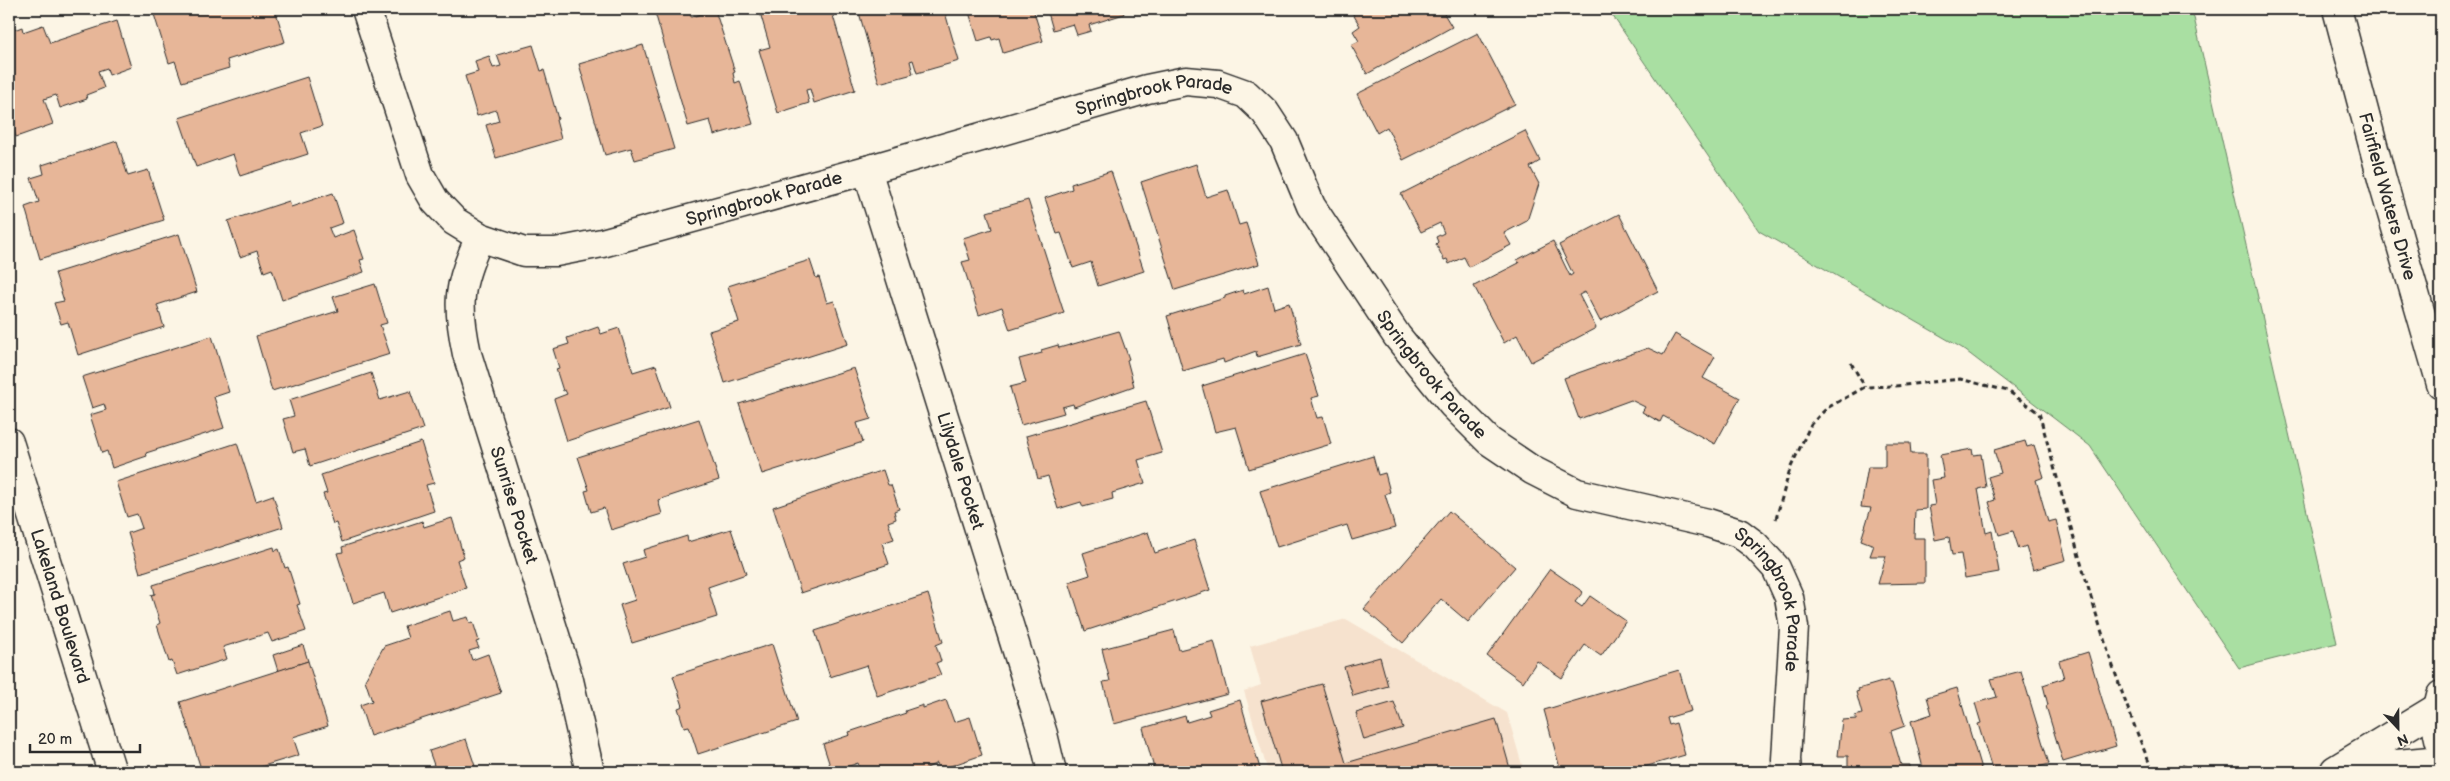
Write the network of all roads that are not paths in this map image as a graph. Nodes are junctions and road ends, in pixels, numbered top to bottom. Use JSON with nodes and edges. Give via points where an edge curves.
{"nodes":[{"id":1,"x":366,"y":9,"type":"edge"},
{"id":2,"x":2337,"y":9,"type":"edge"},
{"id":3,"x":867,"y":170,"type":"junction"},
{"id":4,"x":480,"y":237,"type":"junction"},
{"id":5,"x":2441,"y":384,"type":"edge"},
{"id":6,"x":9,"y":442,"type":"edge"},
{"id":7,"x":2439,"y":702,"type":"edge"},
{"id":8,"x":2441,"y":745,"type":"edge"},
{"id":9,"x":2441,"y":760,"type":"edge"},
{"id":10,"x":2331,"y":771,"type":"edge"},
{"id":11,"x":112,"y":772,"type":"edge"},
{"id":12,"x":590,"y":772,"type":"edge"},
{"id":13,"x":1052,"y":772,"type":"edge"},
{"id":14,"x":1787,"y":772,"type":"edge"}],
"edges":[{"from":1,"to":4,"type":"street","name":"Springbrook Parade","via":[[420,175],[435,201],[454,221]]},
{"from":2,"to":5,"type":"street","name":"Fairfield Waters Drive"},
{"from":3,"to":4,"type":"street","name":"Springbrook Parade","via":[[602,243],[556,252],[524,252]]},
{"from":3,"to":13,"type":"street","name":"Lilydale Pocket"},
{"from":3,"to":14,"type":"street","name":"Springbrook Parade","via":[[1176,83],[1218,84],[1246,94],[1265,112],[1284,141],[1311,206],[1397,336],[1452,404],[1489,441],[1532,470],[1577,493],[1739,533],[1776,568],[1789,597],[1794,627]]},
{"from":4,"to":12,"type":"street","name":"Sunrise Pocket","via":[[466,267],[460,294],[460,320],[467,354],[569,680]]},
{"from":6,"to":11,"type":"street","name":"Lakeland Boulevard"},
{"from":7,"to":8,"type":"street","via":[[2436,726]]},
{"from":7,"to":10,"type":"street"},
{"from":9,"to":10,"type":"street"}]}
